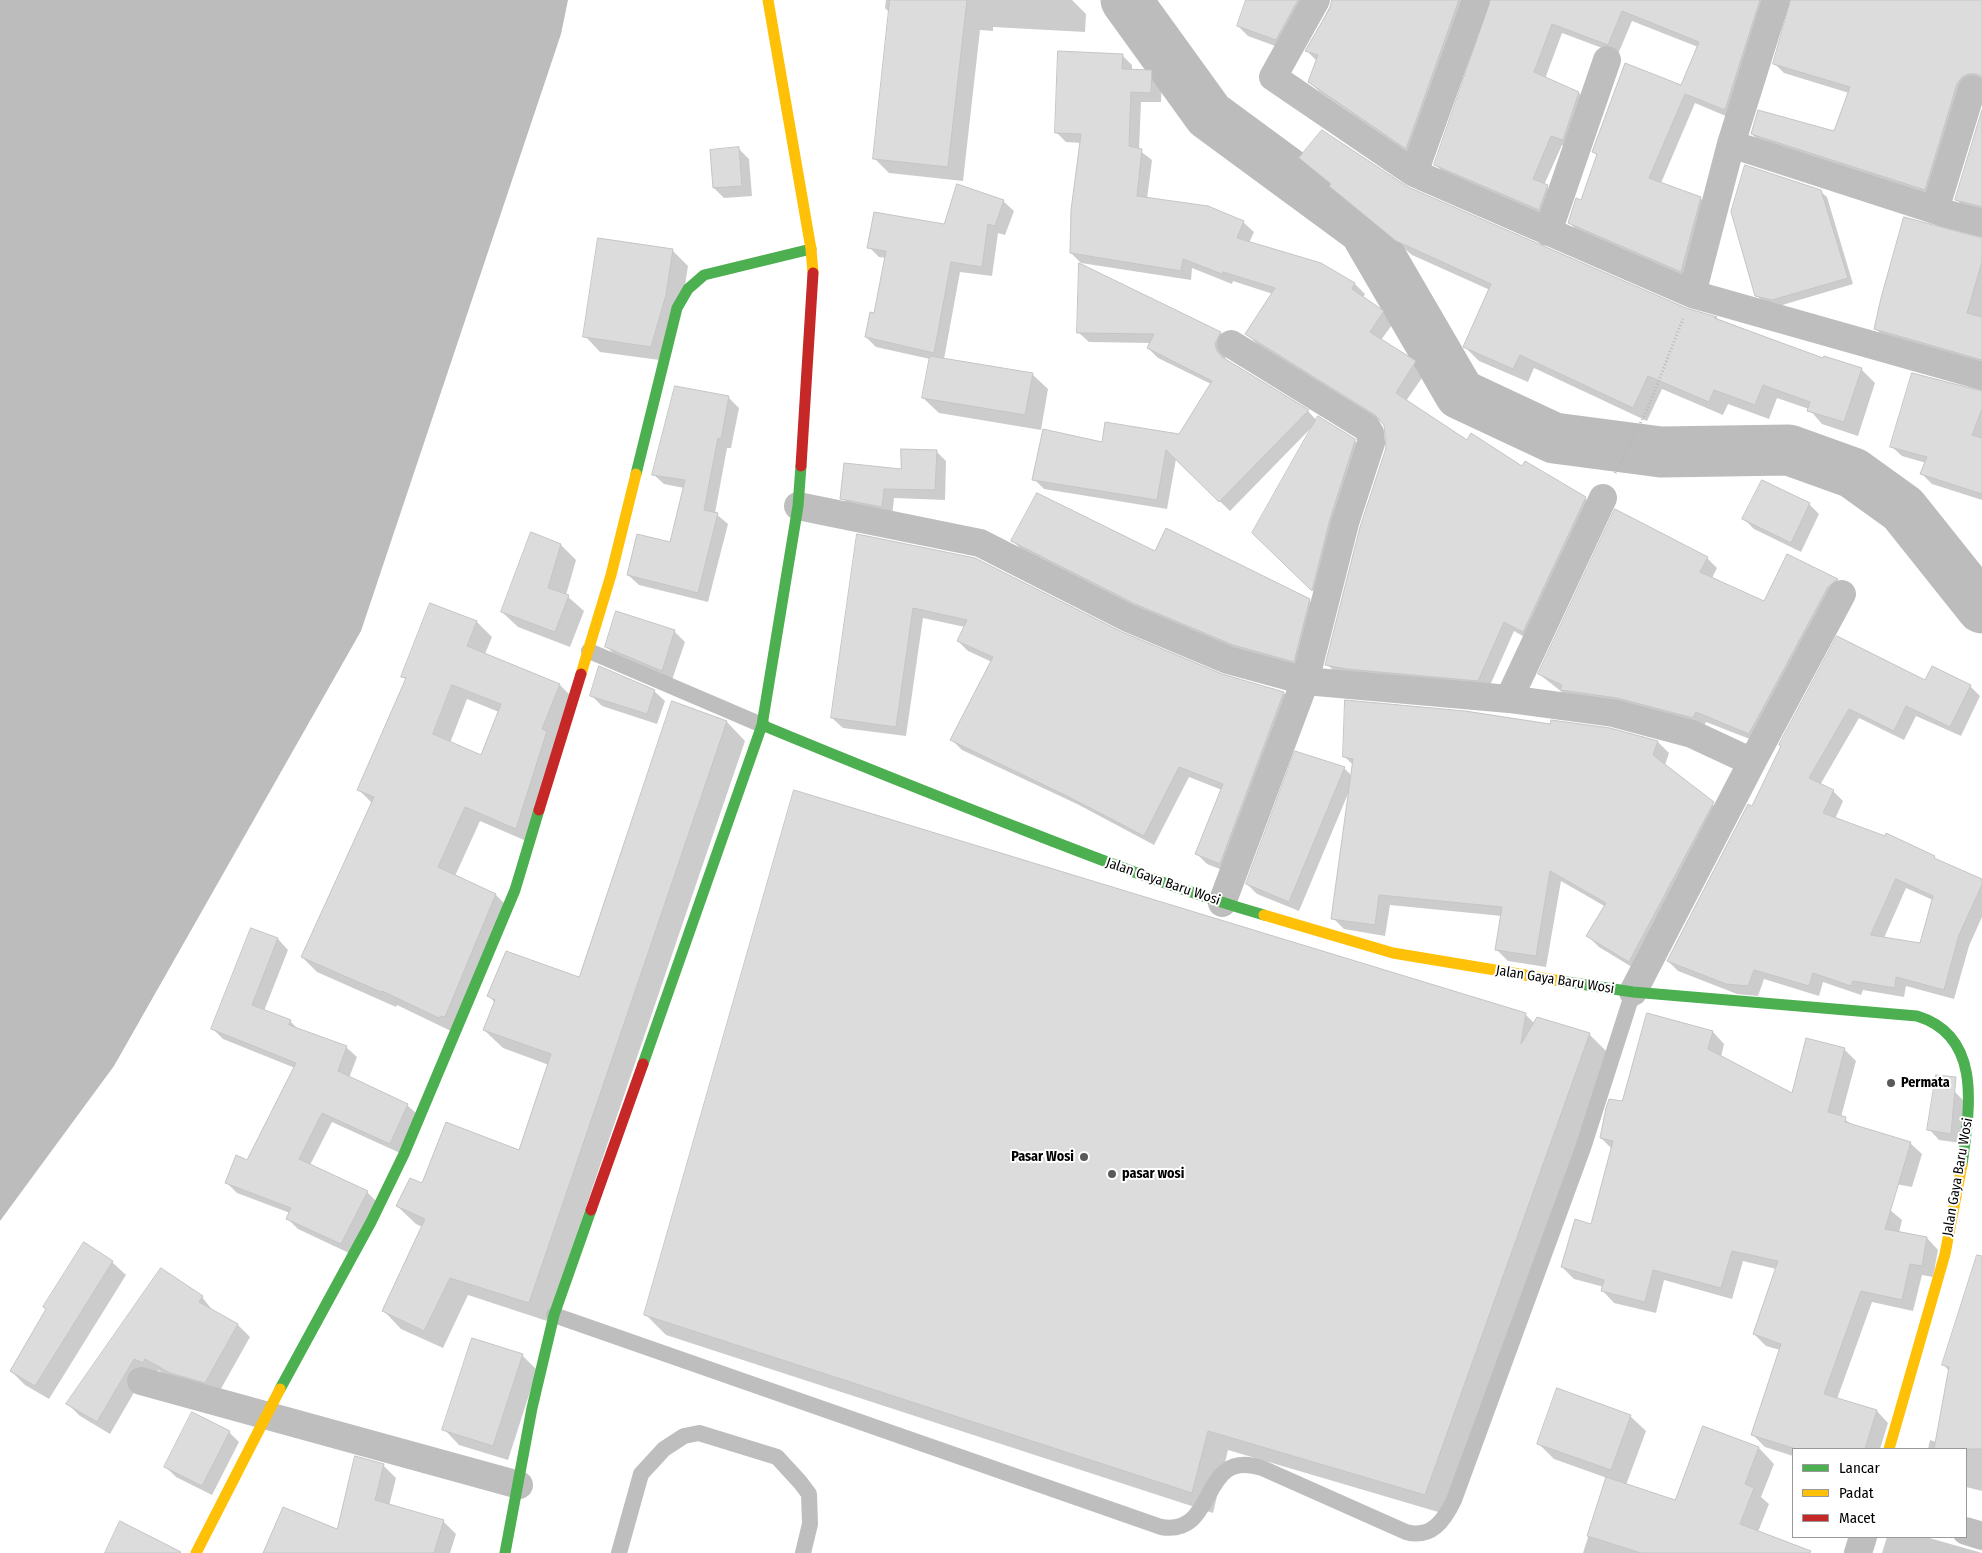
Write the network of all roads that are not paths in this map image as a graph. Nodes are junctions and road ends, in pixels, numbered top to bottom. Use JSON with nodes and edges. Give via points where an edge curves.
{"nodes":[{"id":1,"x":768,"y":0,"type":"edge"},
{"id":2,"x":1316,"y":0,"type":"edge"},
{"id":3,"x":1476,"y":0,"type":"edge"},
{"id":4,"x":1776,"y":0,"type":"edge"},
{"id":5,"x":1606,"y":60,"type":"dead end"},
{"id":6,"x":1972,"y":89,"type":"dead end"},
{"id":7,"x":1732,"y":144,"type":"junction"},
{"id":8,"x":1414,"y":173,"type":"junction"},
{"id":9,"x":1935,"y":210,"type":"junction"},
{"id":10,"x":1982,"y":223,"type":"edge"},
{"id":11,"x":1548,"y":232,"type":"junction"},
{"id":12,"x":811,"y":249,"type":"junction"},
{"id":13,"x":1692,"y":294,"type":"junction"},
{"id":14,"x":1231,"y":344,"type":"dead end"},
{"id":15,"x":1982,"y":376,"type":"edge"},
{"id":16,"x":1603,"y":498,"type":"road end"},
{"id":17,"x":798,"y":506,"type":"junction"},
{"id":18,"x":1842,"y":594,"type":"dead end"},
{"id":19,"x":589,"y":652,"type":"junction"},
{"id":20,"x":1305,"y":681,"type":"junction"},
{"id":21,"x":1509,"y":699,"type":"junction"},
{"id":22,"x":762,"y":725,"type":"junction"},
{"id":23,"x":1752,"y":762,"type":"junction"},
{"id":24,"x":1222,"y":903,"type":"junction"},
{"id":25,"x":1633,"y":992,"type":"junction"},
{"id":26,"x":554,"y":1315,"type":"junction"},
{"id":27,"x":141,"y":1381,"type":"dead end"},
{"id":28,"x":266,"y":1416,"type":"junction"},
{"id":29,"x":1889,"y":1448,"type":"edge"},
{"id":30,"x":518,"y":1485,"type":"junction"},
{"id":31,"x":1967,"y":1531,"type":"edge"},
{"id":32,"x":1982,"y":1536,"type":"edge"},
{"id":33,"x":1863,"y":1538,"type":"edge"},
{"id":34,"x":196,"y":1553,"type":"edge"},
{"id":35,"x":505,"y":1553,"type":"edge"},
{"id":36,"x":619,"y":1553,"type":"edge"},
{"id":37,"x":803,"y":1553,"type":"edge"},
{"id":38,"x":1858,"y":1553,"type":"edge"}],
"edges":[{"from":1,"to":12,"type":"street"},
{"from":2,"to":8,"type":"street","via":[[1273,77]]},
{"from":3,"to":8,"type":"street"},
{"from":4,"to":7,"type":"street"},
{"from":5,"to":11,"type":"street"},
{"from":6,"to":9,"type":"street"},
{"from":7,"to":9,"type":"street"},
{"from":7,"to":13,"type":"street"},
{"from":8,"to":11,"type":"street"},
{"from":9,"to":10,"type":"street"},
{"from":11,"to":13,"type":"street"},
{"from":12,"to":17,"type":"street","via":[[814,284]]},
{"from":12,"to":19,"type":"street","via":[[704,275],[690,283],[685,292],[677,308]]},
{"from":13,"to":15,"type":"street"},
{"from":14,"to":20,"type":"street","via":[[1367,428],[1370,433],[1371,443],[1345,523]]},
{"from":16,"to":21,"type":"street"},
{"from":17,"to":20,"type":"street","via":[[980,543],[1128,618],[1228,660]]},
{"from":17,"to":22,"type":"street"},
{"from":18,"to":23,"type":"street"},
{"from":19,"to":22,"type":"lane"},
{"from":19,"to":28,"type":"street","via":[[512,900],[404,1154]]},
{"from":20,"to":21,"type":"street"},
{"from":20,"to":24,"type":"street"},
{"from":21,"to":23,"type":"street","via":[[1613,713],[1692,734]]},
{"from":22,"to":24,"type":"street","name":"Jalan Gaya Baru Wosi","via":[[1086,854]]},
{"from":22,"to":26,"type":"street"},
{"from":23,"to":25,"type":"street"},
{"from":24,"to":25,"type":"street","name":"Jalan Gaya Baru Wosi","via":[[1421,959]]},
{"from":25,"to":26,"type":"lane","via":[[1583,1148],[1457,1490],[1447,1513],[1431,1531],[1416,1535],[1406,1532],[1262,1468],[1242,1464],[1233,1464],[1223,1472],[1192,1520],[1171,1528],[1161,1527]]},
{"from":25,"to":29,"type":"street","name":"Jalan Gaya Baru Wosi","via":[[1917,1016],[1940,1022],[1964,1048],[1971,1072],[1969,1119],[1952,1225]]},
{"from":26,"to":30,"type":"street"},
{"from":27,"to":28,"type":"street"},
{"from":28,"to":30,"type":"street"},
{"from":28,"to":34,"type":"street"},
{"from":30,"to":35,"type":"street"},
{"from":31,"to":32,"type":"street"},
{"from":33,"to":38,"type":"street"},
{"from":36,"to":37,"type":"lane","via":[[641,1474],[664,1449],[684,1436],[699,1433],[777,1457],[800,1482],[809,1494],[810,1524]]}]}
